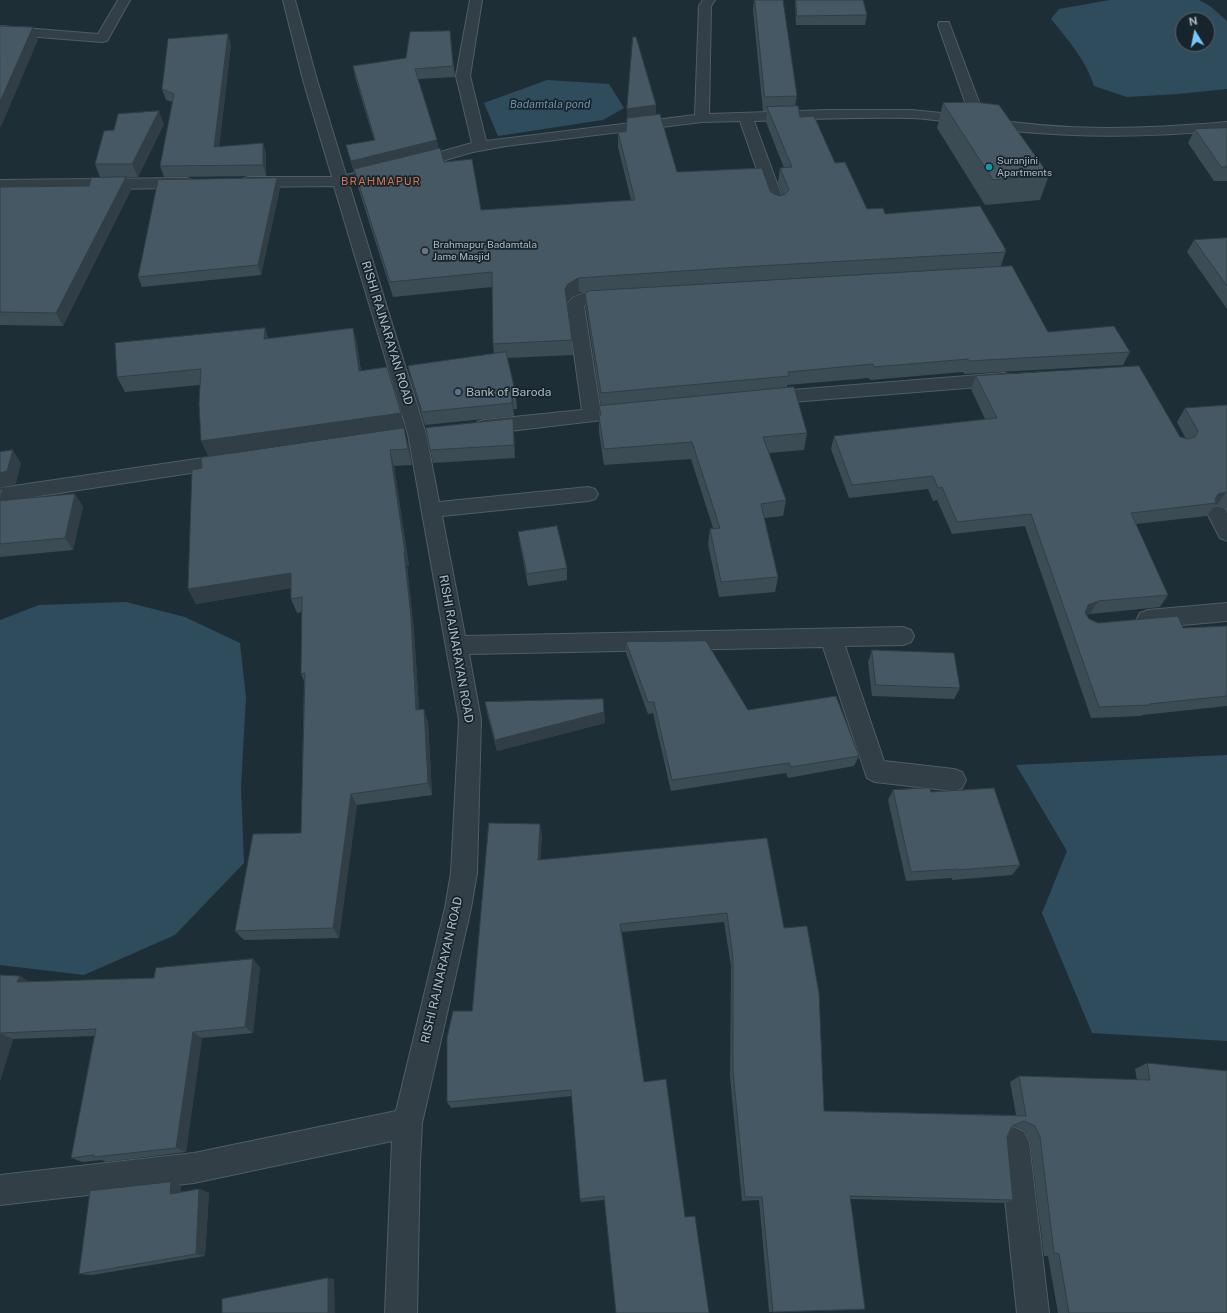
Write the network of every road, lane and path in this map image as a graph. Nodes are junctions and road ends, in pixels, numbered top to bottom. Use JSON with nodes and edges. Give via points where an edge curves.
{"nodes":[{"id":1,"x":124,"y":0,"type":"edge"},
{"id":2,"x":289,"y":0,"type":"edge"},
{"id":3,"x":476,"y":0,"type":"edge"},
{"id":4,"x":709,"y":0,"type":"edge"},
{"id":5,"x":944,"y":25,"type":"dead end"},
{"id":6,"x":0,"y":30,"type":"edge"},
{"id":7,"x":746,"y":117,"type":"junction"},
{"id":8,"x":702,"y":118,"type":"junction"},
{"id":9,"x":979,"y":122,"type":"junction"},
{"id":10,"x":1227,"y":126,"type":"edge"},
{"id":11,"x":480,"y":147,"type":"junction"},
{"id":12,"x":341,"y":181,"type":"junction"},
{"id":13,"x":230,"y":182,"type":"edge"},
{"id":14,"x":198,"y":183,"type":"edge"},
{"id":15,"x":0,"y":185,"type":"edge"},
{"id":16,"x":777,"y":205,"type":"edge"},
{"id":17,"x":631,"y":295,"type":"edge"},
{"id":18,"x":1021,"y":378,"type":"edge"},
{"id":19,"x":747,"y":400,"type":"edge"},
{"id":20,"x":646,"y":409,"type":"edge"},
{"id":21,"x":592,"y":415,"type":"junction"},
{"id":22,"x":465,"y":429,"type":"edge"},
{"id":23,"x":250,"y":458,"type":"edge"},
{"id":24,"x":0,"y":494,"type":"edge"},
{"id":25,"x":588,"y":494,"type":"dead end"},
{"id":26,"x":431,"y":510,"type":"junction"},
{"id":27,"x":1216,"y":513,"type":"edge"},
{"id":28,"x":1227,"y":533,"type":"edge"},
{"id":29,"x":1227,"y":612,"type":"edge"},
{"id":30,"x":1128,"y":620,"type":"edge"},
{"id":31,"x":903,"y":636,"type":"dead end"},
{"id":32,"x":831,"y":638,"type":"junction"},
{"id":33,"x":456,"y":645,"type":"junction"},
{"id":34,"x":954,"y":780,"type":"dead end"},
{"id":35,"x":408,"y":1123,"type":"junction"},
{"id":36,"x":1014,"y":1142,"type":"edge"},
{"id":37,"x":0,"y":1190,"type":"edge"},
{"id":38,"x":401,"y":1313,"type":"edge"},
{"id":39,"x":1033,"y":1313,"type":"edge"}],
"edges":[{"from":1,"to":6,"type":"street","via":[[102,38]]},
{"from":2,"to":12,"type":"street","name":"RISHI RAJNARAYAN ROAD"},
{"from":3,"to":11,"type":"street","via":[[463,76]]},
{"from":4,"to":8,"type":"street","via":[[705,6]]},
{"from":5,"to":9,"type":"street"},
{"from":7,"to":8,"type":"street"},
{"from":7,"to":9,"type":"street","via":[[912,114]]},
{"from":7,"to":16,"type":"street"},
{"from":8,"to":11,"type":"street"},
{"from":9,"to":10,"type":"street","via":[[1083,132],[1172,131]]},
{"from":11,"to":12,"type":"street"},
{"from":12,"to":13,"type":"street"},
{"from":12,"to":26,"type":"street","name":"RISHI RAJNARAYAN ROAD","via":[[418,434]]},
{"from":14,"to":15,"type":"street"},
{"from":17,"to":21,"type":"street","via":[[585,298],[575,304]]},
{"from":18,"to":19,"type":"street"},
{"from":20,"to":21,"type":"street"},
{"from":21,"to":22,"type":"street"},
{"from":23,"to":24,"type":"street"},
{"from":25,"to":26,"type":"street"},
{"from":26,"to":33,"type":"street","name":"RISHI RAJNARAYAN ROAD"},
{"from":27,"to":28,"type":"street"},
{"from":29,"to":30,"type":"street"},
{"from":31,"to":32,"type":"street"},
{"from":32,"to":33,"type":"street"},
{"from":32,"to":34,"type":"street","via":[[875,772]]},
{"from":33,"to":35,"type":"street","name":"RISHI RAJNARAYAN ROAD","via":[[470,720],[464,873]]},
{"from":35,"to":37,"type":"street","via":[[194,1168]]},
{"from":35,"to":38,"type":"street","name":"RISHI RAJNARAYAN ROAD"},
{"from":36,"to":39,"type":"street"}]}
